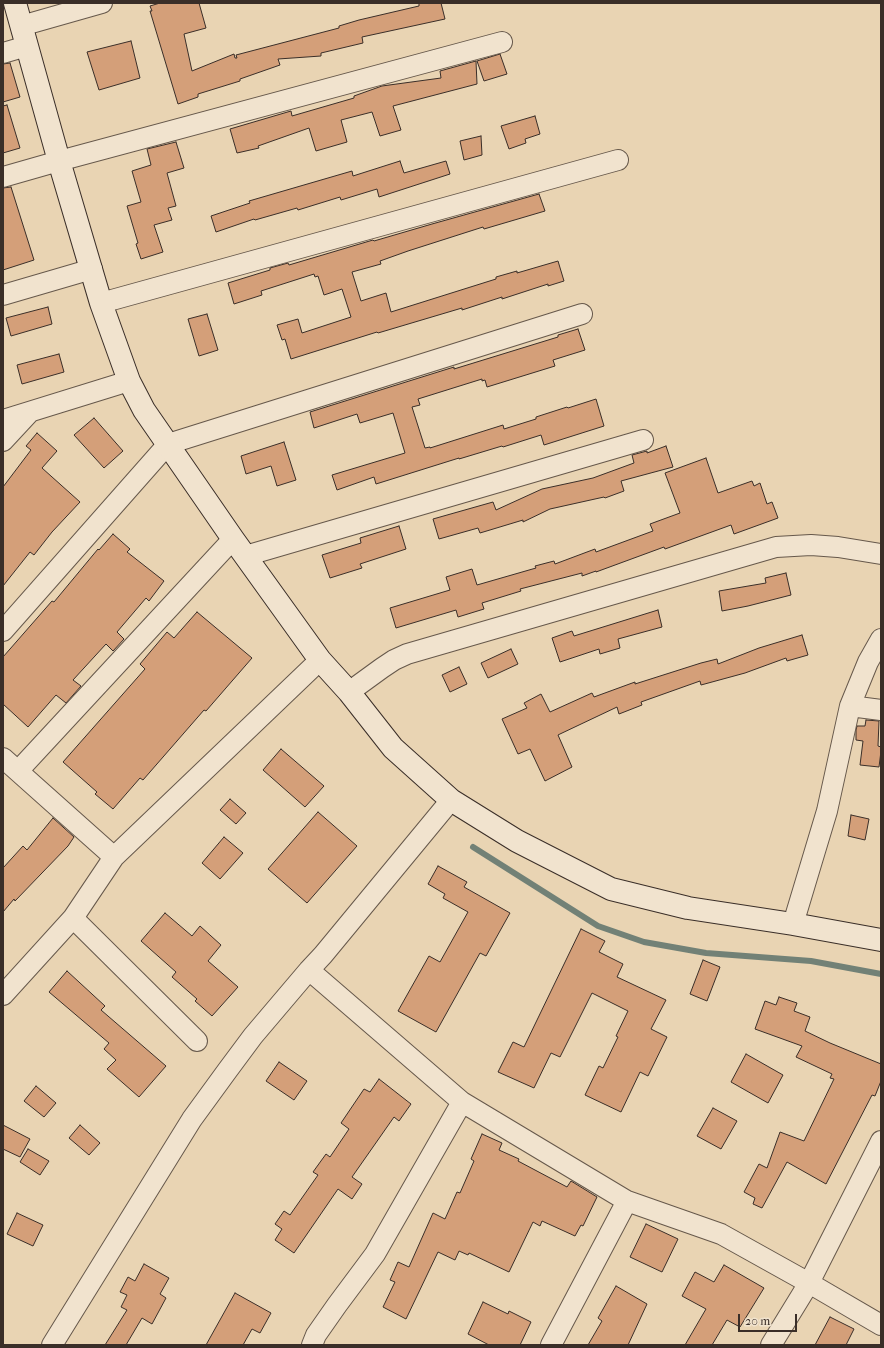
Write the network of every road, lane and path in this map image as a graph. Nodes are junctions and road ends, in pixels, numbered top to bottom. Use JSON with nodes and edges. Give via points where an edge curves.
{"nodes":[{"id":1,"x":15,"y":3,"type":"edge"},
{"id":2,"x":102,"y":3,"type":"edge"},
{"id":3,"x":24,"y":36,"type":"junction"},
{"id":4,"x":502,"y":42,"type":"dead end"},
{"id":5,"x":3,"y":53,"type":"edge"},
{"id":6,"x":618,"y":160,"type":"dead end"},
{"id":7,"x":59,"y":161,"type":"junction"},
{"id":8,"x":3,"y":177,"type":"edge"},
{"id":9,"x":92,"y":269,"type":"junction"},
{"id":10,"x":3,"y":296,"type":"edge"},
{"id":11,"x":102,"y":303,"type":"junction"},
{"id":12,"x":582,"y":314,"type":"dead end"},
{"id":13,"x":129,"y":380,"type":"junction"},
{"id":14,"x":31,"y":411,"type":"junction"},
{"id":15,"x":3,"y":420,"type":"edge"},
{"id":16,"x":643,"y":440,"type":"dead end"},
{"id":17,"x":3,"y":441,"type":"edge"},
{"id":18,"x":168,"y":444,"type":"junction"},
{"id":19,"x":239,"y":548,"type":"junction"},
{"id":20,"x":881,"y":554,"type":"edge"},
{"id":21,"x":3,"y":630,"type":"edge"},
{"id":22,"x":881,"y":639,"type":"edge"},
{"id":23,"x":320,"y":660,"type":"junction"},
{"id":24,"x":349,"y":692,"type":"junction"},
{"id":25,"x":850,"y":706,"type":"junction"},
{"id":26,"x":881,"y":710,"type":"edge"},
{"id":27,"x":3,"y":758,"type":"edge"},
{"id":28,"x":18,"y":771,"type":"junction"},
{"id":29,"x":452,"y":800,"type":"junction"},
{"id":30,"x":114,"y":858,"type":"junction"},
{"id":31,"x":73,"y":918,"type":"junction"},
{"id":32,"x":793,"y":924,"type":"junction"},
{"id":33,"x":881,"y":940,"type":"edge"},
{"id":34,"x":309,"y":970,"type":"junction"},
{"id":35,"x":3,"y":994,"type":"edge"},
{"id":36,"x":197,"y":1041,"type":"dead end"},
{"id":37,"x":462,"y":1102,"type":"junction"},
{"id":38,"x":881,"y":1141,"type":"edge"},
{"id":39,"x":627,"y":1201,"type":"junction"},
{"id":40,"x":809,"y":1283,"type":"junction"},
{"id":41,"x":881,"y":1325,"type":"edge"},
{"id":42,"x":52,"y":1345,"type":"edge"},
{"id":43,"x":312,"y":1345,"type":"edge"},
{"id":44,"x":551,"y":1345,"type":"edge"},
{"id":45,"x":771,"y":1345,"type":"edge"}],
"edges":[{"from":1,"to":3,"type":"street"},
{"from":2,"to":3,"type":"street"},
{"from":3,"to":5,"type":"street"},
{"from":3,"to":7,"type":"street"},
{"from":4,"to":7,"type":"street"},
{"from":6,"to":11,"type":"street"},
{"from":7,"to":8,"type":"street"},
{"from":7,"to":9,"type":"street"},
{"from":9,"to":10,"type":"street"},
{"from":9,"to":11,"type":"street"},
{"from":11,"to":13,"type":"street"},
{"from":12,"to":18,"type":"street"},
{"from":13,"to":14,"type":"street"},
{"from":13,"to":18,"type":"street","via":[[144,410]]},
{"from":14,"to":15,"type":"street"},
{"from":14,"to":17,"type":"street"},
{"from":16,"to":19,"type":"street"},
{"from":18,"to":19,"type":"street"},
{"from":18,"to":21,"type":"street"},
{"from":19,"to":23,"type":"street"},
{"from":19,"to":28,"type":"street"},
{"from":20,"to":24,"type":"street","via":[[811,545],[776,547],[407,654],[394,660]]},
{"from":22,"to":25,"type":"street","via":[[868,662]]},
{"from":23,"to":24,"type":"street"},
{"from":23,"to":30,"type":"street"},
{"from":24,"to":29,"type":"street","via":[[393,748]]},
{"from":25,"to":26,"type":"street"},
{"from":25,"to":32,"type":"street","via":[[827,812]]},
{"from":27,"to":28,"type":"street"},
{"from":28,"to":30,"type":"street"},
{"from":29,"to":32,"type":"street","via":[[517,841],[611,889],[688,908]]},
{"from":29,"to":34,"type":"street"},
{"from":30,"to":31,"type":"street"},
{"from":31,"to":35,"type":"street"},
{"from":31,"to":36,"type":"street"},
{"from":32,"to":33,"type":"street"},
{"from":34,"to":37,"type":"street"},
{"from":34,"to":42,"type":"street","via":[[253,1036],[192,1119]]},
{"from":37,"to":39,"type":"street"},
{"from":37,"to":43,"type":"street","via":[[376,1254],[337,1305]]},
{"from":38,"to":40,"type":"street"},
{"from":39,"to":40,"type":"street","via":[[721,1234]]},
{"from":39,"to":44,"type":"street"},
{"from":40,"to":41,"type":"street"},
{"from":40,"to":45,"type":"street"}]}
